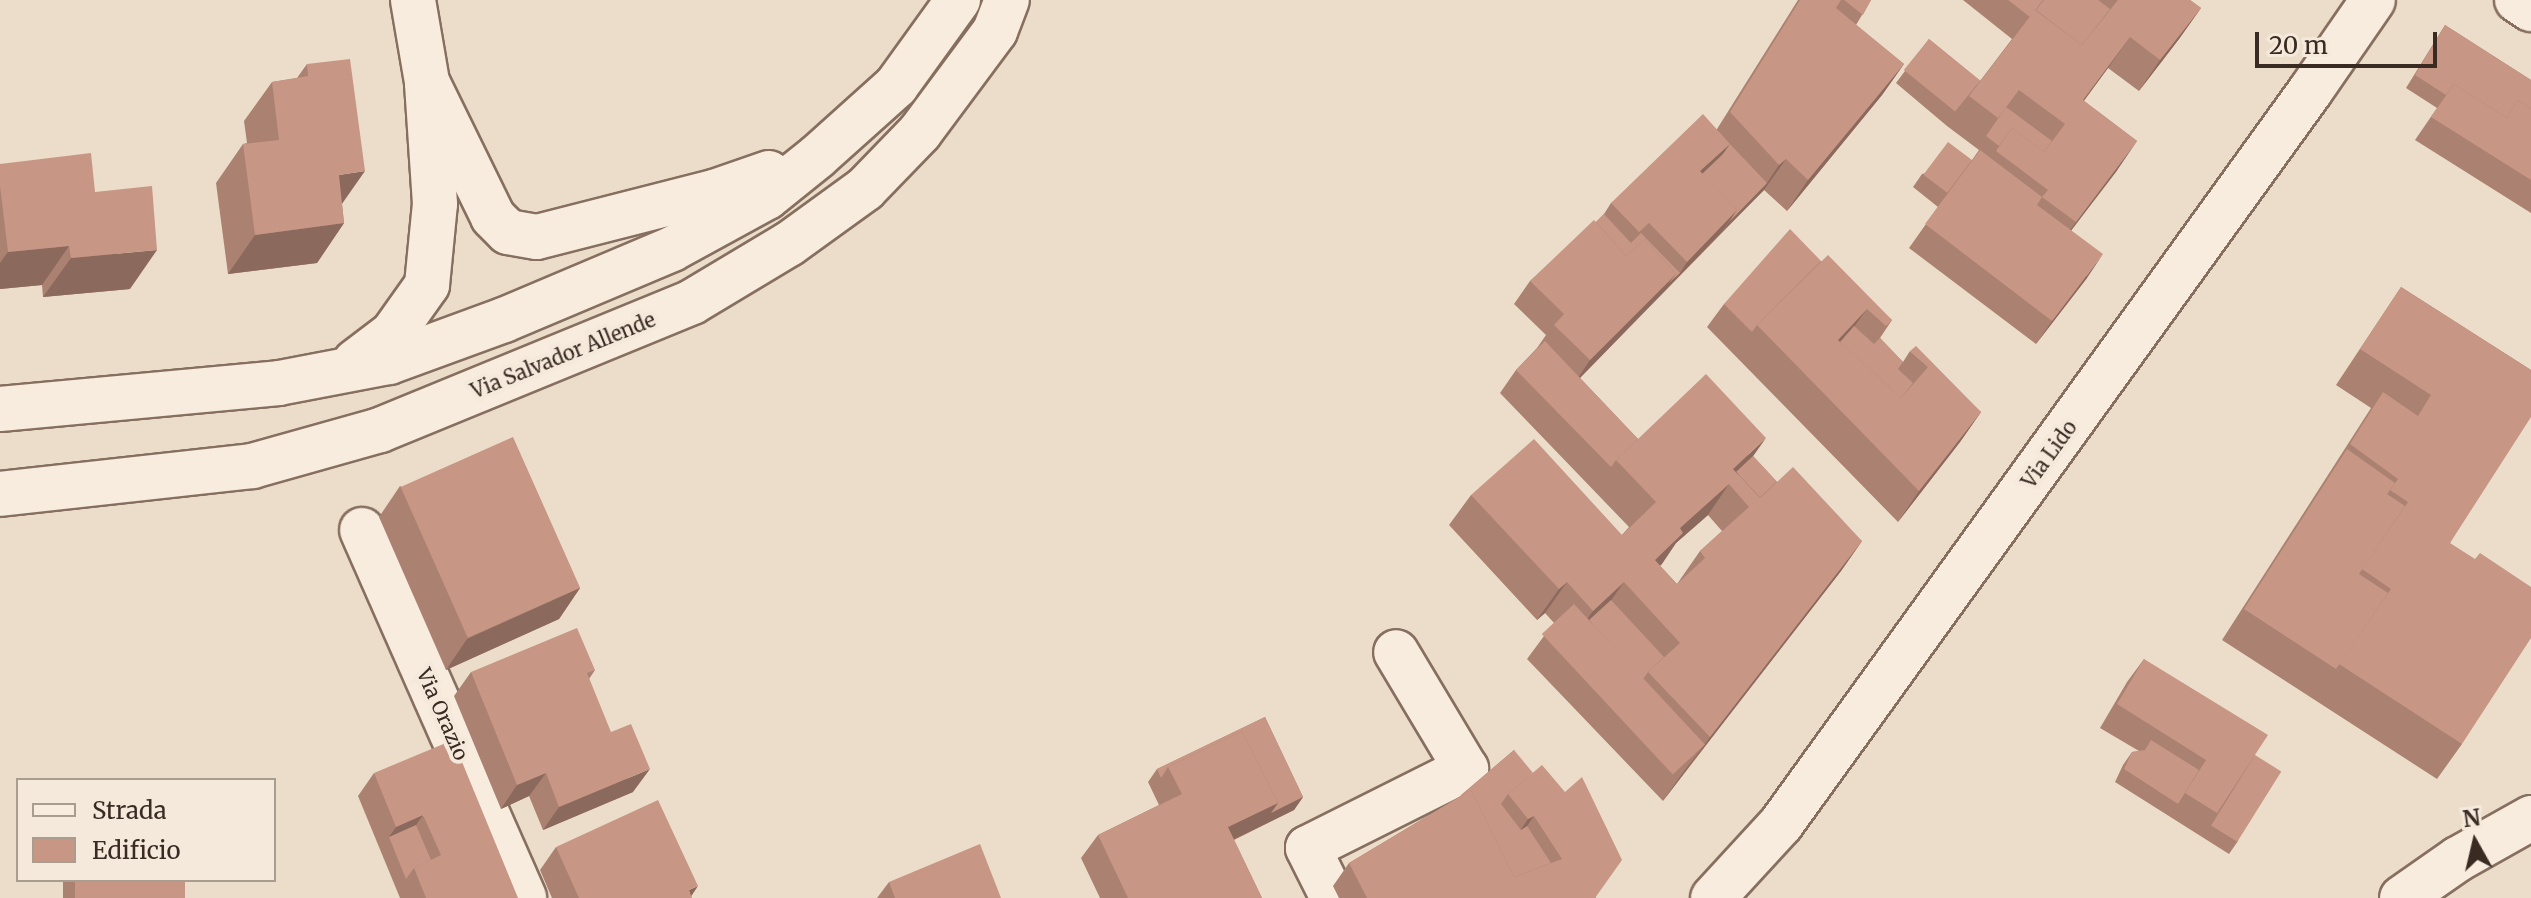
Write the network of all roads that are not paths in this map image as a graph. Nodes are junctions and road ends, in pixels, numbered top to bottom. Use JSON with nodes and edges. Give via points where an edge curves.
{"nodes":[{"id":1,"x":413,"y":0,"type":"edge"},
{"id":2,"x":958,"y":0,"type":"edge"},
{"id":3,"x":1007,"y":0,"type":"edge"},
{"id":4,"x":2373,"y":0,"type":"edge"},
{"id":5,"x":2517,"y":0,"type":"edge"},
{"id":6,"x":2531,"y":9,"type":"edge"},
{"id":7,"x":427,"y":82,"type":"junction"},
{"id":8,"x":818,"y":156,"type":"junction"},
{"id":9,"x":345,"y":370,"type":"junction"},
{"id":10,"x":0,"y":409,"type":"edge"},
{"id":11,"x":0,"y":494,"type":"edge"},
{"id":12,"x":362,"y":530,"type":"dead end"},
{"id":13,"x":1396,"y":652,"type":"dead end"},
{"id":14,"x":2531,"y":818,"type":"edge"},
{"id":15,"x":524,"y":898,"type":"edge"},
{"id":16,"x":1333,"y":898,"type":"edge"},
{"id":17,"x":1713,"y":898,"type":"edge"},
{"id":18,"x":2402,"y":898,"type":"edge"}],
"edges":[{"from":1,"to":7,"type":"street"},
{"from":2,"to":8,"type":"street","via":[[896,86]]},
{"from":3,"to":11,"type":"street","name":"Via Salvador Allende","via":[[995,31],[920,132],[865,189],[789,244],[692,302],[380,430],[252,466]]},
{"from":4,"to":17,"type":"street","name":"Via Lido","via":[[1781,824]]},
{"from":5,"to":6,"type":"street"},
{"from":7,"to":8,"type":"street","via":[[493,217],[508,232],[537,237],[714,192]]},
{"from":7,"to":9,"type":"street","via":[[435,204],[427,285],[393,333]]},
{"from":8,"to":9,"type":"street","via":[[767,197],[672,249],[504,320],[389,362]]},
{"from":9,"to":10,"type":"street","via":[[279,383]]},
{"from":12,"to":15,"type":"street","name":"Via Orazio"},
{"from":13,"to":16,"type":"street","via":[[1466,769],[1308,848]]},
{"from":14,"to":18,"type":"street"}]}
